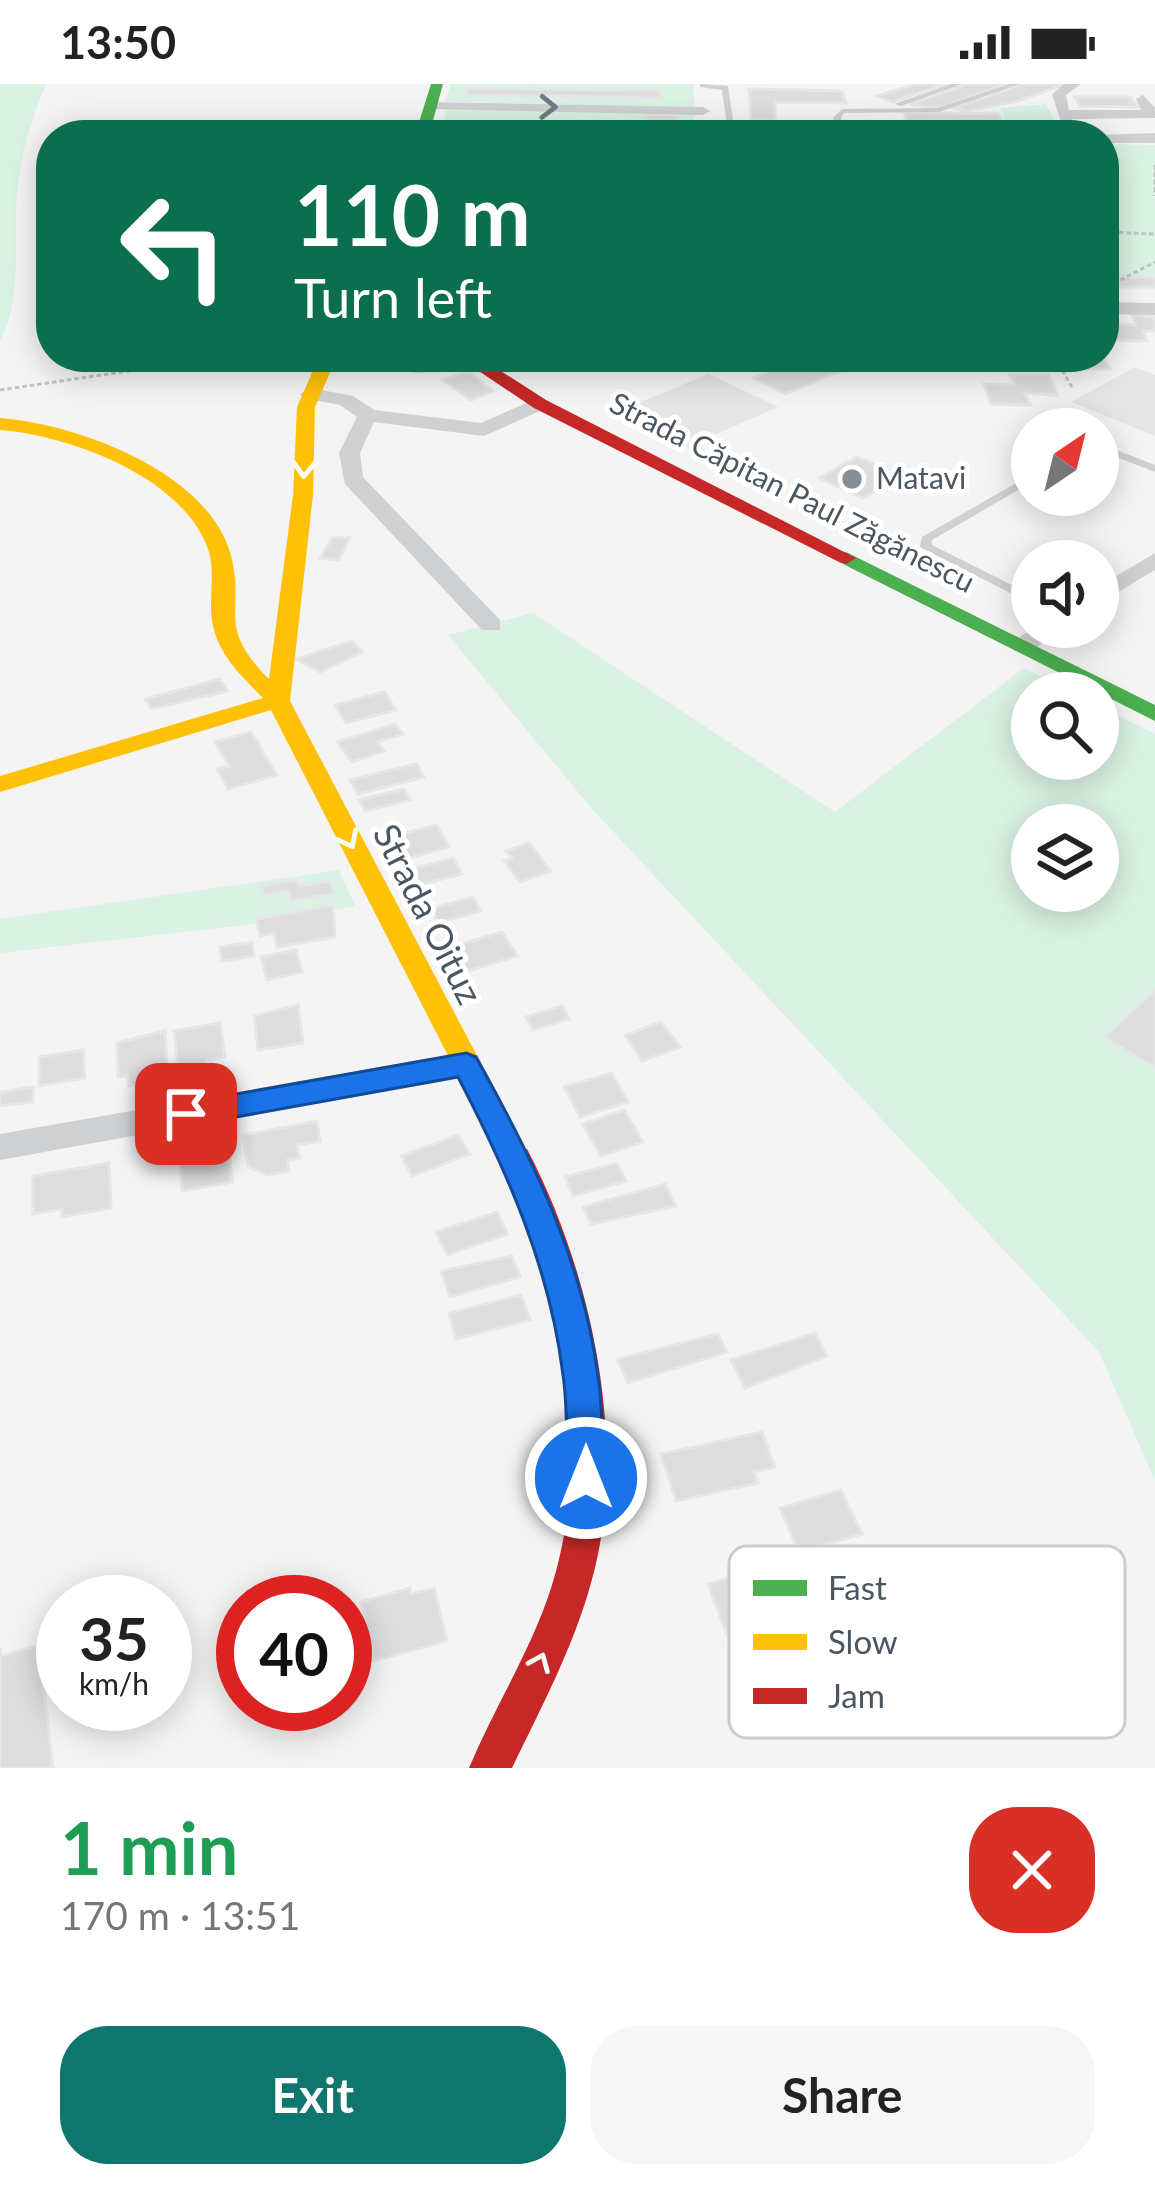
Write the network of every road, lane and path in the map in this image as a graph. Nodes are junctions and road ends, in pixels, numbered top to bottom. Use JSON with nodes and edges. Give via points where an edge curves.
{"nodes":[{"id":1,"x":958,"y":84,"type":"edge"},
{"id":2,"x":1016,"y":84,"type":"edge"},
{"id":3,"x":1074,"y":84,"type":"edge"},
{"id":4,"x":703,"y":85,"type":"edge"},
{"id":5,"x":434,"y":94,"type":"edge"},
{"id":6,"x":1144,"y":94,"type":"edge"},
{"id":7,"x":885,"y":106,"type":"junction"},
{"id":8,"x":703,"y":111,"type":"junction"},
{"id":9,"x":1062,"y":114,"type":"junction"},
{"id":10,"x":703,"y":120,"type":"edge"},
{"id":11,"x":730,"y":120,"type":"edge"},
{"id":12,"x":838,"y":120,"type":"edge"},
{"id":13,"x":1065,"y":120,"type":"edge"},
{"id":14,"x":1119,"y":137,"type":"edge"},
{"id":15,"x":1155,"y":138,"type":"edge"},
{"id":16,"x":1155,"y":165,"type":"edge"},
{"id":17,"x":1155,"y":196,"type":"edge"},
{"id":18,"x":1119,"y":233,"type":"edge"},
{"id":19,"x":1155,"y":234,"type":"edge"},
{"id":20,"x":1155,"y":262,"type":"edge"},
{"id":21,"x":1119,"y":281,"type":"edge"},
{"id":22,"x":1119,"y":308,"type":"edge"},
{"id":23,"x":1155,"y":309,"type":"edge"},
{"id":24,"x":122,"y":372,"type":"edge"},
{"id":25,"x":321,"y":372,"type":"edge"},
{"id":26,"x":490,"y":372,"type":"edge"},
{"id":27,"x":1064,"y":372,"type":"edge"},
{"id":28,"x":1073,"y":388,"type":"dead end"},
{"id":29,"x":0,"y":390,"type":"edge"},
{"id":30,"x":310,"y":394,"type":"junction"},
{"id":31,"x":540,"y":404,"type":"junction"},
{"id":32,"x":368,"y":415,"type":"junction"},
{"id":33,"x":0,"y":424,"type":"edge"},
{"id":34,"x":1119,"y":454,"type":"edge"},
{"id":35,"x":1155,"y":469,"type":"edge"},
{"id":36,"x":1011,"y":489,"type":"edge"},
{"id":37,"x":1155,"y":560,"type":"edge"},
{"id":38,"x":1119,"y":583,"type":"edge"},
{"id":39,"x":1011,"y":590,"type":"edge"},
{"id":40,"x":491,"y":625,"type":"dead end"},
{"id":41,"x":1011,"y":640,"type":"edge"},
{"id":42,"x":1027,"y":648,"type":"edge"},
{"id":43,"x":278,"y":701,"type":"junction"},
{"id":44,"x":1155,"y":714,"type":"edge"},
{"id":45,"x":0,"y":784,"type":"edge"},
{"id":46,"x":466,"y":1064,"type":"junction"},
{"id":47,"x":0,"y":1147,"type":"edge"},
{"id":48,"x":490,"y":1768,"type":"edge"}],
"edges":[{"from":1,"to":7,"type":"lane"},
{"from":2,"to":7,"type":"lane","via":[[939,110]]},
{"from":3,"to":9,"type":"street","via":[[1059,94]]},
{"from":4,"to":8,"type":"street"},
{"from":4,"to":11,"type":"lane","via":[[725,88]]},
{"from":5,"to":8,"type":"street","one_way":true},
{"from":6,"to":9,"type":"street","via":[[1151,115]]},
{"from":7,"to":12,"type":"lane","via":[[842,111]]},
{"from":8,"to":10,"type":"street"},
{"from":9,"to":13,"type":"street"},
{"from":14,"to":15,"type":"street"},
{"from":16,"to":17,"type":"path"},
{"from":18,"to":19,"type":"path"},
{"from":20,"to":21,"type":"path"},
{"from":22,"to":23,"type":"street"},
{"from":24,"to":29,"type":"path"},
{"from":25,"to":30,"type":"street"},
{"from":26,"to":31,"type":"street","name":"Strada Căpitan Paul Zăgănescu"},
{"from":27,"to":28,"type":"path"},
{"from":30,"to":32,"type":"street","via":[[346,400]]},
{"from":30,"to":43,"type":"street","one_way":true},
{"from":31,"to":32,"type":"street","via":[[484,430]]},
{"from":31,"to":41,"type":"street","name":"Strada Căpitan Paul Zăgănescu"},
{"from":32,"to":40,"type":"street","via":[[349,447],[353,479]]},
{"from":33,"to":43,"type":"street","name":"Strada Oituz","via":[[68,434],[193,508],[220,552],[225,639]]},
{"from":34,"to":35,"type":"lane"},
{"from":36,"to":39,"type":"lane","via":[[926,539],[941,557]]},
{"from":37,"to":38,"type":"street"},
{"from":42,"to":44,"type":"street","name":"Strada Căpitan Paul Zăgănescu"},
{"from":43,"to":45,"type":"street"},
{"from":43,"to":46,"type":"street","name":"Strada Oituz","one_way":true},
{"from":46,"to":47,"type":"street"},
{"from":48,"to":46,"type":"street","name":"Strada Oituz","one_way":true,"via":[[578,1561],[588,1442],[555,1261],[522,1170]]}]}
